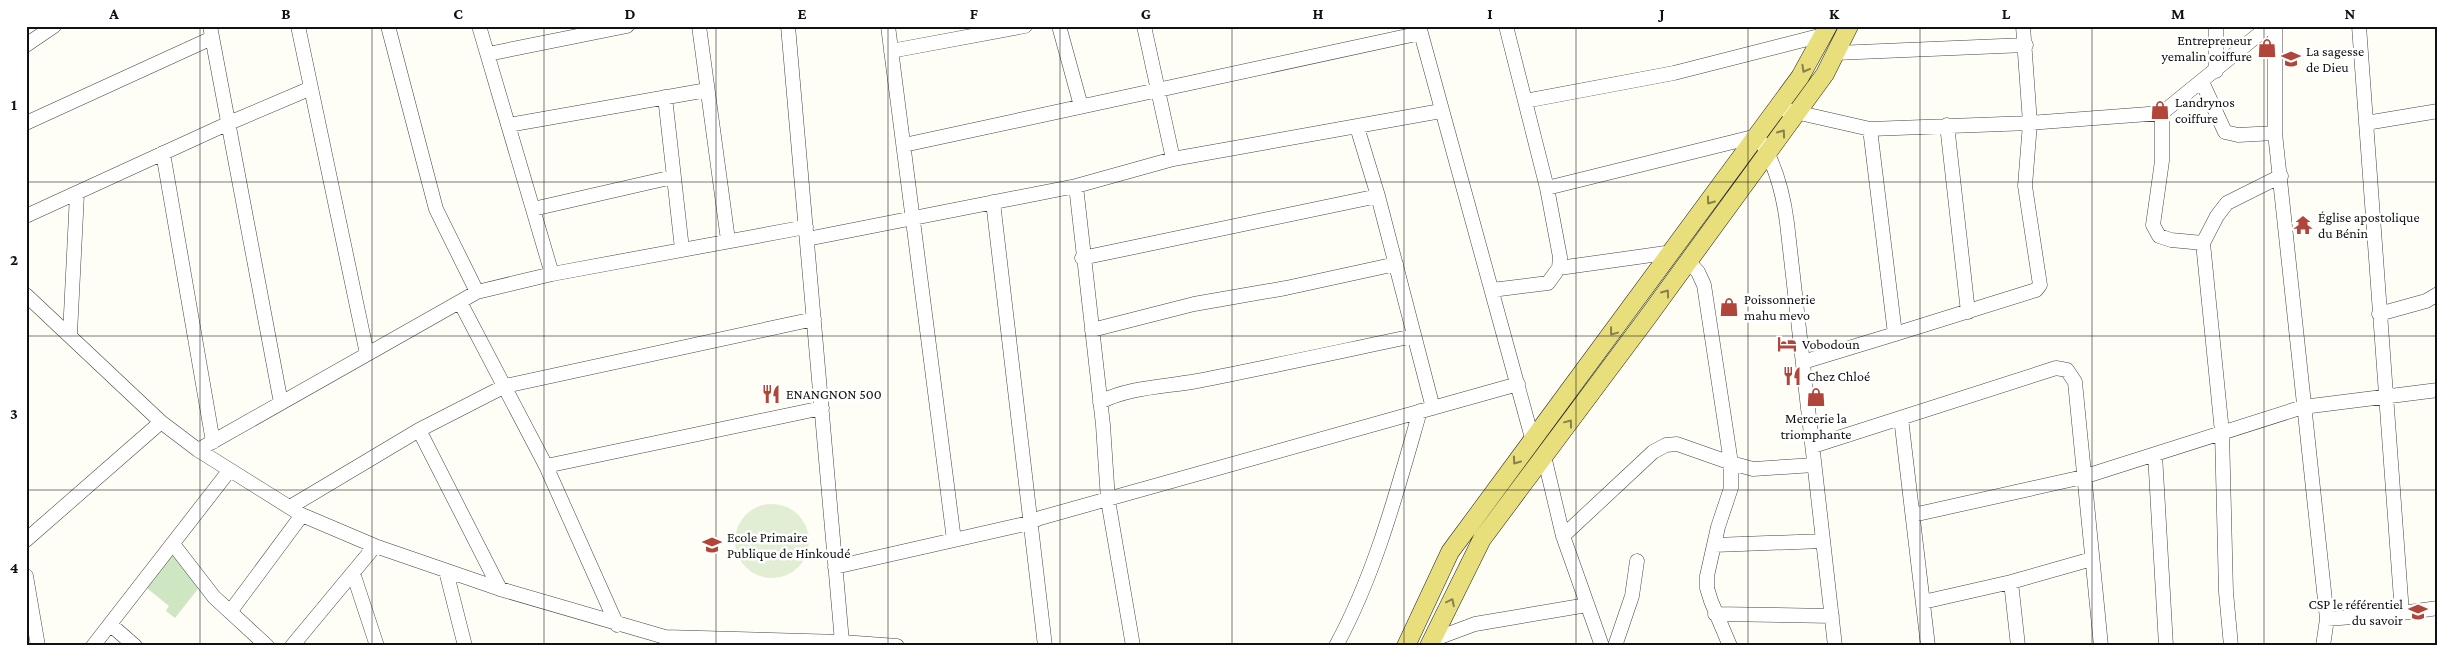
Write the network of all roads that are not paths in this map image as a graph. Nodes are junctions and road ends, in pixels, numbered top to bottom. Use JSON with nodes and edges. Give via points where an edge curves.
{"nodes":[{"id":1,"x":54,"y":26,"type":"edge"},
{"id":2,"x":298,"y":26,"type":"edge"},
{"id":3,"x":388,"y":26,"type":"edge"},
{"id":4,"x":480,"y":26,"type":"edge"},
{"id":5,"x":627,"y":26,"type":"edge"},
{"id":6,"x":699,"y":26,"type":"edge"},
{"id":7,"x":788,"y":26,"type":"edge"},
{"id":8,"x":888,"y":26,"type":"edge"},
{"id":9,"x":1025,"y":26,"type":"edge"},
{"id":10,"x":1060,"y":26,"type":"edge"},
{"id":11,"x":1144,"y":26,"type":"edge"},
{"id":12,"x":1506,"y":26,"type":"edge"},
{"id":13,"x":1849,"y":26,"type":"edge"},
{"id":14,"x":2024,"y":26,"type":"edge"},
{"id":15,"x":2216,"y":26,"type":"edge"},
{"id":16,"x":2269,"y":26,"type":"edge"},
{"id":17,"x":2275,"y":26,"type":"edge"},
{"id":18,"x":2359,"y":26,"type":"edge"},
{"id":19,"x":983,"y":30,"type":"edge"},
{"id":20,"x":1420,"y":30,"type":"edge"},
{"id":21,"x":1826,"y":30,"type":"edge"},
{"id":22,"x":211,"y":32,"type":"edge"},
{"id":23,"x":26,"y":45,"type":"edge"},
{"id":24,"x":2026,"y":45,"type":"junction"},
{"id":25,"x":891,"y":51,"type":"junction"},
{"id":26,"x":1835,"y":53,"type":"junction"},
{"id":27,"x":488,"y":54,"type":"junction"},
{"id":28,"x":2216,"y":71,"type":"junction"},
{"id":29,"x":2202,"y":82,"type":"junction"},
{"id":30,"x":309,"y":89,"type":"junction"},
{"id":31,"x":708,"y":90,"type":"junction"},
{"id":32,"x":1157,"y":90,"type":"junction"},
{"id":33,"x":665,"y":97,"type":"junction"},
{"id":34,"x":1525,"y":101,"type":"junction"},
{"id":35,"x":1081,"y":106,"type":"junction"},
{"id":36,"x":1778,"y":108,"type":"junction"},
{"id":37,"x":1442,"y":111,"type":"junction"},
{"id":38,"x":2438,"y":111,"type":"edge"},
{"id":39,"x":1796,"y":113,"type":"junction"},
{"id":40,"x":2162,"y":114,"type":"junction"},
{"id":41,"x":2030,"y":122,"type":"junction"},
{"id":42,"x":26,"y":123,"type":"edge"},
{"id":43,"x":229,"y":123,"type":"junction"},
{"id":44,"x":2366,"y":123,"type":"junction"},
{"id":45,"x":508,"y":125,"type":"junction"},
{"id":46,"x":1947,"y":125,"type":"junction"},
{"id":47,"x":1356,"y":127,"type":"junction"},
{"id":48,"x":1870,"y":129,"type":"junction"},
{"id":49,"x":2275,"y":133,"type":"junction"},
{"id":50,"x":1757,"y":136,"type":"junction"},
{"id":51,"x":904,"y":145,"type":"junction"},
{"id":52,"x":1768,"y":151,"type":"junction"},
{"id":53,"x":163,"y":153,"type":"junction"},
{"id":54,"x":1173,"y":159,"type":"junction"},
{"id":55,"x":2281,"y":176,"type":"junction"},
{"id":56,"x":673,"y":177,"type":"junction"},
{"id":57,"x":1076,"y":186,"type":"junction"},
{"id":58,"x":1547,"y":188,"type":"junction"},
{"id":59,"x":77,"y":194,"type":"junction"},
{"id":60,"x":1378,"y":196,"type":"junction"},
{"id":61,"x":993,"y":202,"type":"junction"},
{"id":62,"x":533,"y":209,"type":"junction"},
{"id":63,"x":26,"y":216,"type":"edge"},
{"id":64,"x":911,"y":218,"type":"junction"},
{"id":65,"x":806,"y":233,"type":"junction"},
{"id":66,"x":728,"y":240,"type":"junction"},
{"id":67,"x":2203,"y":243,"type":"junction"},
{"id":68,"x":682,"y":249,"type":"junction"},
{"id":69,"x":1673,"y":252,"type":"junction"},
{"id":70,"x":1082,"y":258,"type":"junction"},
{"id":71,"x":1688,"y":261,"type":"junction"},
{"id":72,"x":1396,"y":264,"type":"junction"},
{"id":73,"x":1559,"y":268,"type":"junction"},
{"id":74,"x":552,"y":274,"type":"junction"},
{"id":75,"x":1492,"y":290,"type":"junction"},
{"id":76,"x":477,"y":292,"type":"junction"},
{"id":77,"x":2438,"y":294,"type":"edge"},
{"id":78,"x":26,"y":295,"type":"edge"},
{"id":79,"x":460,"y":302,"type":"junction"},
{"id":80,"x":1968,"y":312,"type":"junction"},
{"id":81,"x":2379,"y":314,"type":"junction"},
{"id":82,"x":814,"y":319,"type":"junction"},
{"id":83,"x":1092,"y":330,"type":"junction"},
{"id":84,"x":70,"y":334,"type":"junction"},
{"id":85,"x":1896,"y":334,"type":"junction"},
{"id":86,"x":1414,"y":336,"type":"junction"},
{"id":87,"x":367,"y":354,"type":"junction"},
{"id":88,"x":1803,"y":362,"type":"junction"},
{"id":89,"x":1518,"y":384,"type":"junction"},
{"id":90,"x":505,"y":386,"type":"junction"},
{"id":91,"x":2438,"y":390,"type":"edge"},
{"id":92,"x":2385,"y":397,"type":"junction"},
{"id":93,"x":1100,"y":402,"type":"junction"},
{"id":94,"x":281,"y":403,"type":"junction"},
{"id":95,"x":2303,"y":407,"type":"junction"},
{"id":96,"x":822,"y":408,"type":"junction"},
{"id":97,"x":1427,"y":409,"type":"junction"},
{"id":98,"x":1901,"y":418,"type":"junction"},
{"id":99,"x":161,"y":422,"type":"junction"},
{"id":100,"x":419,"y":430,"type":"junction"},
{"id":101,"x":2222,"y":432,"type":"junction"},
{"id":102,"x":1532,"y":438,"type":"junction"},
{"id":103,"x":214,"y":442,"type":"junction"},
{"id":104,"x":1813,"y":446,"type":"junction"},
{"id":105,"x":198,"y":450,"type":"junction"},
{"id":106,"x":2155,"y":454,"type":"junction"},
{"id":107,"x":1544,"y":456,"type":"junction"},
{"id":108,"x":1731,"y":463,"type":"junction"},
{"id":109,"x":1814,"y":465,"type":"junction"},
{"id":110,"x":546,"y":466,"type":"junction"},
{"id":111,"x":229,"y":471,"type":"junction"},
{"id":112,"x":2083,"y":477,"type":"junction"},
{"id":113,"x":1108,"y":500,"type":"junction"},
{"id":114,"x":290,"y":507,"type":"junction"},
{"id":115,"x":302,"y":515,"type":"junction"},
{"id":116,"x":1913,"y":515,"type":"junction"},
{"id":117,"x":1029,"y":523,"type":"junction"},
{"id":118,"x":1563,"y":536,"type":"junction"},
{"id":119,"x":26,"y":540,"type":"edge"},
{"id":120,"x":954,"y":540,"type":"junction"},
{"id":121,"x":1823,"y":541,"type":"junction"},
{"id":122,"x":173,"y":544,"type":"junction"},
{"id":123,"x":375,"y":546,"type":"junction"},
{"id":124,"x":1714,"y":546,"type":"junction"},
{"id":125,"x":2092,"y":559,"type":"junction"},
{"id":126,"x":1637,"y":561,"type":"dead end"},
{"id":127,"x":835,"y":567,"type":"junction"},
{"id":128,"x":446,"y":572,"type":"junction"},
{"id":129,"x":352,"y":573,"type":"junction"},
{"id":130,"x":26,"y":576,"type":"edge"},
{"id":131,"x":2011,"y":582,"type":"junction"},
{"id":132,"x":500,"y":589,"type":"junction"},
{"id":133,"x":1922,"y":602,"type":"junction"},
{"id":134,"x":1586,"y":605,"type":"junction"},
{"id":135,"x":2438,"y":608,"type":"edge"},
{"id":136,"x":230,"y":612,"type":"junction"},
{"id":137,"x":2402,"y":613,"type":"junction"},
{"id":138,"x":1715,"y":614,"type":"junction"},
{"id":139,"x":1832,"y":616,"type":"junction"},
{"id":140,"x":2327,"y":619,"type":"junction"},
{"id":141,"x":111,"y":625,"type":"junction"},
{"id":142,"x":617,"y":625,"type":"junction"},
{"id":143,"x":665,"y":637,"type":"junction"},
{"id":144,"x":695,"y":638,"type":"junction"},
{"id":145,"x":842,"y":642,"type":"junction"},
{"id":146,"x":1431,"y":643,"type":"edge"},
{"id":147,"x":38,"y":646,"type":"edge"},
{"id":148,"x":93,"y":646,"type":"edge"},
{"id":149,"x":135,"y":646,"type":"edge"},
{"id":150,"x":267,"y":646,"type":"edge"},
{"id":151,"x":292,"y":646,"type":"edge"},
{"id":152,"x":377,"y":646,"type":"edge"},
{"id":153,"x":465,"y":646,"type":"edge"},
{"id":154,"x":648,"y":646,"type":"edge"},
{"id":155,"x":708,"y":646,"type":"edge"},
{"id":156,"x":897,"y":646,"type":"edge"},
{"id":157,"x":1045,"y":646,"type":"edge"},
{"id":158,"x":1133,"y":646,"type":"edge"},
{"id":159,"x":1336,"y":646,"type":"edge"},
{"id":160,"x":1406,"y":646,"type":"edge"},
{"id":161,"x":1602,"y":646,"type":"edge"},
{"id":162,"x":1615,"y":646,"type":"edge"},
{"id":163,"x":1730,"y":646,"type":"edge"},
{"id":164,"x":1835,"y":646,"type":"edge"},
{"id":165,"x":1928,"y":646,"type":"edge"},
{"id":166,"x":2018,"y":646,"type":"edge"},
{"id":167,"x":2101,"y":646,"type":"edge"},
{"id":168,"x":2166,"y":646,"type":"edge"},
{"id":169,"x":2231,"y":646,"type":"edge"},
{"id":170,"x":2323,"y":646,"type":"edge"}],
"edges":[{"from":1,"to":23,"type":"street"},
{"from":2,"to":30,"type":"street"},
{"from":3,"to":76,"type":"street","via":[[436,209]]},
{"from":4,"to":27,"type":"street"},
{"from":5,"to":27,"type":"street"},
{"from":6,"to":31,"type":"street"},
{"from":7,"to":65,"type":"street"},
{"from":8,"to":25,"type":"street"},
{"from":9,"to":19,"type":"street"},
{"from":10,"to":35,"type":"street"},
{"from":11,"to":32,"type":"street"},
{"from":12,"to":34,"type":"street"},
{"from":13,"to":26,"type":"main road"},
{"from":14,"to":24,"type":"street"},
{"from":15,"to":28,"type":"street"},
{"from":16,"to":28,"type":"street"},
{"from":17,"to":49,"type":"street"},
{"from":18,"to":44,"type":"street"},
{"from":19,"to":25,"type":"street"},
{"from":20,"to":32,"type":"street"},
{"from":20,"to":37,"type":"street"},
{"from":21,"to":34,"type":"street","via":[[1674,72]]},
{"from":21,"to":36,"type":"main road","one_way":true},
{"from":22,"to":42,"type":"street"},
{"from":22,"to":43,"type":"street"},
{"from":24,"to":26,"type":"street"},
{"from":24,"to":41,"type":"street"},
{"from":25,"to":51,"type":"street"},
{"from":26,"to":39,"type":"main road","via":[[1825,74]]},
{"from":27,"to":45,"type":"street"},
{"from":28,"to":29,"type":"street"},
{"from":29,"to":40,"type":"street"},
{"from":29,"to":49,"type":"street","via":[[2225,132],[2238,135]]},
{"from":30,"to":43,"type":"street"},
{"from":30,"to":87,"type":"street"},
{"from":31,"to":33,"type":"street"},
{"from":31,"to":66,"type":"street"},
{"from":32,"to":35,"type":"street"},
{"from":32,"to":54,"type":"street"},
{"from":33,"to":45,"type":"street"},
{"from":33,"to":56,"type":"street"},
{"from":34,"to":58,"type":"street"},
{"from":35,"to":51,"type":"street"},
{"from":36,"to":39,"type":"street"},
{"from":36,"to":50,"type":"main road"},
{"from":37,"to":47,"type":"street"},
{"from":37,"to":75,"type":"street"},
{"from":38,"to":44,"type":"street"},
{"from":39,"to":48,"type":"street"},
{"from":52,"to":39,"type":"main road","one_way":true},
{"from":40,"to":41,"type":"street"},
{"from":40,"to":67,"type":"street","via":[[2162,161],[2153,225],[2159,236]]},
{"from":41,"to":46,"type":"street"},
{"from":41,"to":80,"type":"street","via":[[2024,186],[2040,285],[2036,290]]},
{"from":43,"to":53,"type":"street"},
{"from":43,"to":94,"type":"street"},
{"from":44,"to":81,"type":"street"},
{"from":45,"to":62,"type":"street"},
{"from":46,"to":48,"type":"street"},
{"from":46,"to":80,"type":"street"},
{"from":47,"to":54,"type":"street"},
{"from":47,"to":60,"type":"street"},
{"from":48,"to":85,"type":"street"},
{"from":49,"to":55,"type":"street"},
{"from":50,"to":52,"type":"street"},
{"from":50,"to":58,"type":"street"},
{"from":50,"to":69,"type":"main road","one_way":true},
{"from":51,"to":64,"type":"street"},
{"from":52,"to":71,"type":"main road"},
{"from":52,"to":88,"type":"street","via":[[1783,197]]},
{"from":53,"to":59,"type":"street"},
{"from":53,"to":103,"type":"street"},
{"from":54,"to":57,"type":"street"},
{"from":55,"to":67,"type":"street","via":[[2228,204],[2217,216]]},
{"from":55,"to":95,"type":"street"},
{"from":56,"to":62,"type":"street"},
{"from":56,"to":68,"type":"street"},
{"from":57,"to":61,"type":"street"},
{"from":57,"to":70,"type":"street"},
{"from":58,"to":73,"type":"street","via":[[1556,228]]},
{"from":59,"to":63,"type":"street"},
{"from":59,"to":84,"type":"street"},
{"from":60,"to":70,"type":"street"},
{"from":60,"to":72,"type":"street"},
{"from":61,"to":64,"type":"street"},
{"from":61,"to":117,"type":"street"},
{"from":62,"to":74,"type":"street"},
{"from":64,"to":65,"type":"street"},
{"from":64,"to":120,"type":"street"},
{"from":65,"to":66,"type":"street"},
{"from":65,"to":82,"type":"street"},
{"from":66,"to":68,"type":"street"},
{"from":67,"to":101,"type":"street"},
{"from":68,"to":74,"type":"street"},
{"from":69,"to":73,"type":"street"},
{"from":69,"to":102,"type":"main road","one_way":true},
{"from":70,"to":83,"type":"street"},
{"from":107,"to":71,"type":"main road","one_way":true},
{"from":71,"to":108,"type":"street","via":[[1704,285]]},
{"from":72,"to":83,"type":"street","via":[[1194,304]]},
{"from":72,"to":86,"type":"street"},
{"from":73,"to":75,"type":"street","via":[[1548,283]]},
{"from":74,"to":76,"type":"street"},
{"from":75,"to":89,"type":"street"},
{"from":76,"to":79,"type":"street"},
{"from":77,"to":81,"type":"street"},
{"from":78,"to":84,"type":"street"},
{"from":79,"to":87,"type":"street"},
{"from":79,"to":90,"type":"street"},
{"from":80,"to":85,"type":"street"},
{"from":81,"to":92,"type":"street"},
{"from":82,"to":90,"type":"street"},
{"from":82,"to":96,"type":"street"},
{"from":83,"to":93,"type":"street"},
{"from":84,"to":99,"type":"street"},
{"from":85,"to":88,"type":"street"},
{"from":86,"to":93,"type":"street","via":[[1115,394]]},
{"from":86,"to":97,"type":"street"},
{"from":87,"to":94,"type":"street"},
{"from":88,"to":104,"type":"street"},
{"from":89,"to":97,"type":"street"},
{"from":89,"to":102,"type":"street"},
{"from":90,"to":100,"type":"street"},
{"from":90,"to":110,"type":"street"},
{"from":91,"to":92,"type":"street"},
{"from":92,"to":95,"type":"street"},
{"from":92,"to":137,"type":"street"},
{"from":93,"to":113,"type":"street"},
{"from":94,"to":103,"type":"street"},
{"from":95,"to":101,"type":"street"},
{"from":95,"to":140,"type":"street"},
{"from":96,"to":110,"type":"street"},
{"from":96,"to":127,"type":"street"},
{"from":97,"to":113,"type":"street"},
{"from":97,"to":159,"type":"street","via":[[1381,545]]},
{"from":98,"to":104,"type":"street"},
{"from":98,"to":112,"type":"street","via":[[2062,368],[2071,374],[2075,382]]},
{"from":98,"to":116,"type":"street"},
{"from":99,"to":105,"type":"street"},
{"from":99,"to":119,"type":"street"},
{"from":100,"to":114,"type":"street"},
{"from":100,"to":132,"type":"street"},
{"from":101,"to":106,"type":"street"},
{"from":101,"to":169,"type":"street","via":[[2226,592]]},
{"from":102,"to":160,"type":"main road","one_way":true,"via":[[1450,552]]},
{"from":103,"to":105,"type":"street"},
{"from":104,"to":109,"type":"street"},
{"from":105,"to":111,"type":"street"},
{"from":106,"to":112,"type":"street"},
{"from":106,"to":168,"type":"street"},
{"from":107,"to":118,"type":"street"},
{"from":146,"to":107,"type":"main road","one_way":true,"via":[[1482,539]]},
{"from":108,"to":109,"type":"street","via":[[1753,469]]},
{"from":108,"to":118,"type":"street","via":[[1677,444],[1666,446],[1653,452]]},
{"from":108,"to":124,"type":"street","via":[[1730,488]]},
{"from":109,"to":121,"type":"street"},
{"from":110,"to":142,"type":"street"},
{"from":111,"to":114,"type":"street"},
{"from":111,"to":122,"type":"street"},
{"from":112,"to":116,"type":"street"},
{"from":112,"to":125,"type":"street"},
{"from":113,"to":117,"type":"street"},
{"from":113,"to":158,"type":"street"},
{"from":114,"to":115,"type":"street"},
{"from":115,"to":123,"type":"street"},
{"from":115,"to":136,"type":"street"},
{"from":116,"to":133,"type":"street"},
{"from":117,"to":120,"type":"street"},
{"from":117,"to":157,"type":"street"},
{"from":118,"to":134,"type":"street"},
{"from":120,"to":127,"type":"street"},
{"from":121,"to":124,"type":"street"},
{"from":121,"to":139,"type":"street"},
{"from":122,"to":136,"type":"street","via":[[199,580]]},
{"from":122,"to":141,"type":"street"},
{"from":123,"to":128,"type":"street"},
{"from":123,"to":129,"type":"street"},
{"from":124,"to":138,"type":"street","via":[[1707,588]]},
{"from":125,"to":131,"type":"street"},
{"from":125,"to":167,"type":"street"},
{"from":126,"to":162,"type":"street","via":[[1632,596]]},
{"from":127,"to":145,"type":"street"},
{"from":128,"to":132,"type":"street"},
{"from":128,"to":153,"type":"street"},
{"from":129,"to":151,"type":"street"},
{"from":129,"to":152,"type":"street"},
{"from":130,"to":147,"type":"street"},
{"from":131,"to":133,"type":"street"},
{"from":131,"to":166,"type":"street"},
{"from":132,"to":142,"type":"street"},
{"from":133,"to":165,"type":"street"},
{"from":134,"to":146,"type":"street","via":[[1475,624]]},
{"from":134,"to":161,"type":"street"},
{"from":135,"to":137,"type":"street"},
{"from":136,"to":150,"type":"street"},
{"from":137,"to":140,"type":"street"},
{"from":138,"to":139,"type":"street"},
{"from":138,"to":163,"type":"street"},
{"from":139,"to":164,"type":"street"},
{"from":140,"to":170,"type":"street"},
{"from":141,"to":148,"type":"street"},
{"from":141,"to":149,"type":"street"},
{"from":142,"to":143,"type":"street"},
{"from":143,"to":144,"type":"street"},
{"from":143,"to":154,"type":"street"},
{"from":144,"to":145,"type":"street"},
{"from":144,"to":155,"type":"street"},
{"from":145,"to":156,"type":"street"}]}
